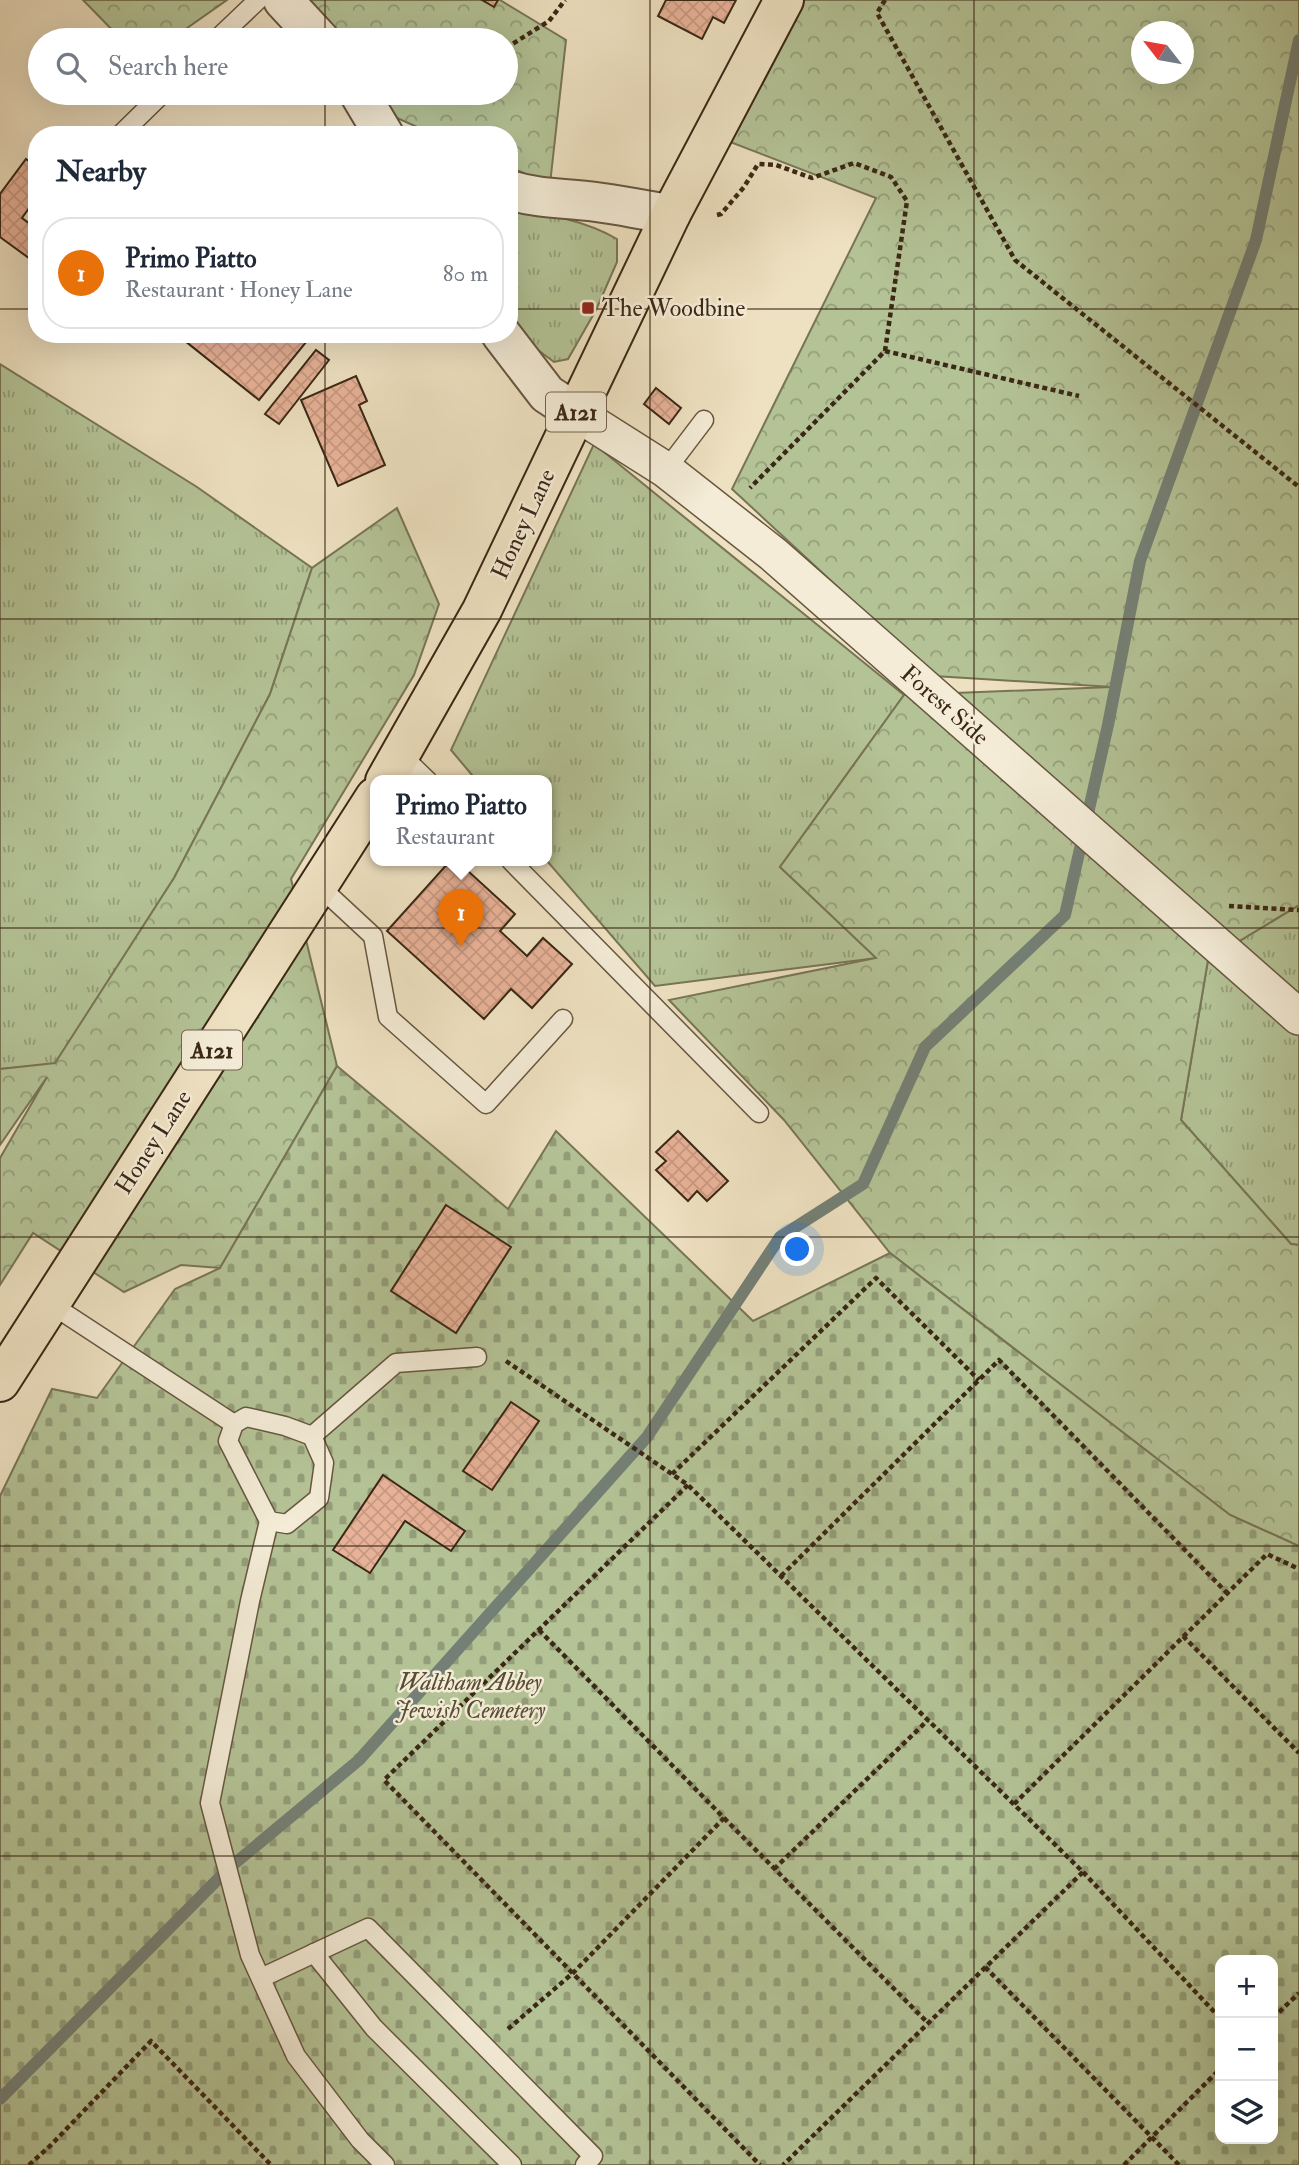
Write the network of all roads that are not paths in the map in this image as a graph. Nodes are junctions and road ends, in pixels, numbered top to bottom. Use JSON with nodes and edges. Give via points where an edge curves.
{"nodes":[{"id":1,"x":258,"y":0,"type":"edge"},
{"id":2,"x":283,"y":0,"type":"edge"},
{"id":3,"x":784,"y":0,"type":"edge"},
{"id":4,"x":229,"y":28,"type":"edge"},
{"id":5,"x":309,"y":28,"type":"edge"},
{"id":6,"x":151,"y":105,"type":"edge"},
{"id":7,"x":129,"y":126,"type":"edge"},
{"id":8,"x":518,"y":193,"type":"edge"},
{"id":9,"x":667,"y":223,"type":"junction"},
{"id":10,"x":508,"y":343,"type":"edge"},
{"id":11,"x":576,"y":413,"type":"junction"},
{"id":12,"x":704,"y":421,"type":"dead end"},
{"id":13,"x":666,"y":470,"type":"junction"},
{"id":14,"x":393,"y":768,"type":"edge"},
{"id":15,"x":412,"y":775,"type":"edge"},
{"id":16,"x":370,"y":805,"type":"edge"},
{"id":17,"x":516,"y":866,"type":"edge"},
{"id":18,"x":318,"y":885,"type":"junction"},
{"id":19,"x":1299,"y":1017,"type":"edge"},
{"id":20,"x":563,"y":1019,"type":"dead end"},
{"id":21,"x":760,"y":1113,"type":"dead end"},
{"id":22,"x":49,"y":1303,"type":"junction"},
{"id":23,"x":477,"y":1357,"type":"road end"},
{"id":24,"x":0,"y":1382,"type":"edge"},
{"id":25,"x":234,"y":1424,"type":"junction"},
{"id":26,"x":312,"y":1436,"type":"junction"},
{"id":27,"x":269,"y":1521,"type":"junction"},
{"id":28,"x":314,"y":1953,"type":"junction"},
{"id":29,"x":261,"y":1978,"type":"junction"},
{"id":30,"x":385,"y":2165,"type":"edge"},
{"id":31,"x":512,"y":2165,"type":"edge"},
{"id":32,"x":585,"y":2165,"type":"edge"}],
"edges":[{"from":1,"to":4,"type":"lane"},
{"from":2,"to":5,"type":"street"},
{"from":3,"to":9,"type":"main road","name":"Honey Lane","number":"A121","via":[[728,83]]},
{"from":6,"to":7,"type":"lane"},
{"from":8,"to":9,"type":"street","via":[[596,202],[639,211]]},
{"from":9,"to":11,"type":"main road","name":"Honey Lane","number":"A121"},
{"from":10,"to":11,"type":"street","via":[[548,394]]},
{"from":11,"to":13,"type":"street","name":"Forest Side"},
{"from":11,"to":14,"type":"main road","name":"Honey Lane","number":"A121","via":[[482,610]]},
{"from":12,"to":13,"type":"lane"},
{"from":13,"to":19,"type":"street","name":"Forest Side","via":[[784,564]]},
{"from":14,"to":15,"type":"lane"},
{"from":16,"to":18,"type":"main road","name":"Honey Lane","number":"A121"},
{"from":17,"to":21,"type":"lane"},
{"from":18,"to":20,"type":"lane","via":[[373,936],[388,1017],[486,1104]]},
{"from":18,"to":22,"type":"main road","name":"Honey Lane","number":"A121"},
{"from":22,"to":24,"type":"main road","name":"Honey Lane","number":"A121"},
{"from":22,"to":25,"type":"lane"},
{"from":23,"to":26,"type":"lane","via":[[396,1363]]},
{"from":25,"to":26,"type":"lane","via":[[246,1417]]},
{"from":25,"to":27,"type":"lane","via":[[228,1441]]},
{"from":26,"to":27,"type":"lane","via":[[324,1463],[319,1498],[287,1524]]},
{"from":27,"to":29,"type":"lane","via":[[210,1803],[250,1955]]},
{"from":28,"to":29,"type":"lane"},
{"from":28,"to":31,"type":"lane","via":[[374,2028]]},
{"from":28,"to":32,"type":"lane","via":[[368,1928],[593,2156]]},
{"from":29,"to":30,"type":"lane","via":[[296,2056],[360,2140]]}]}
